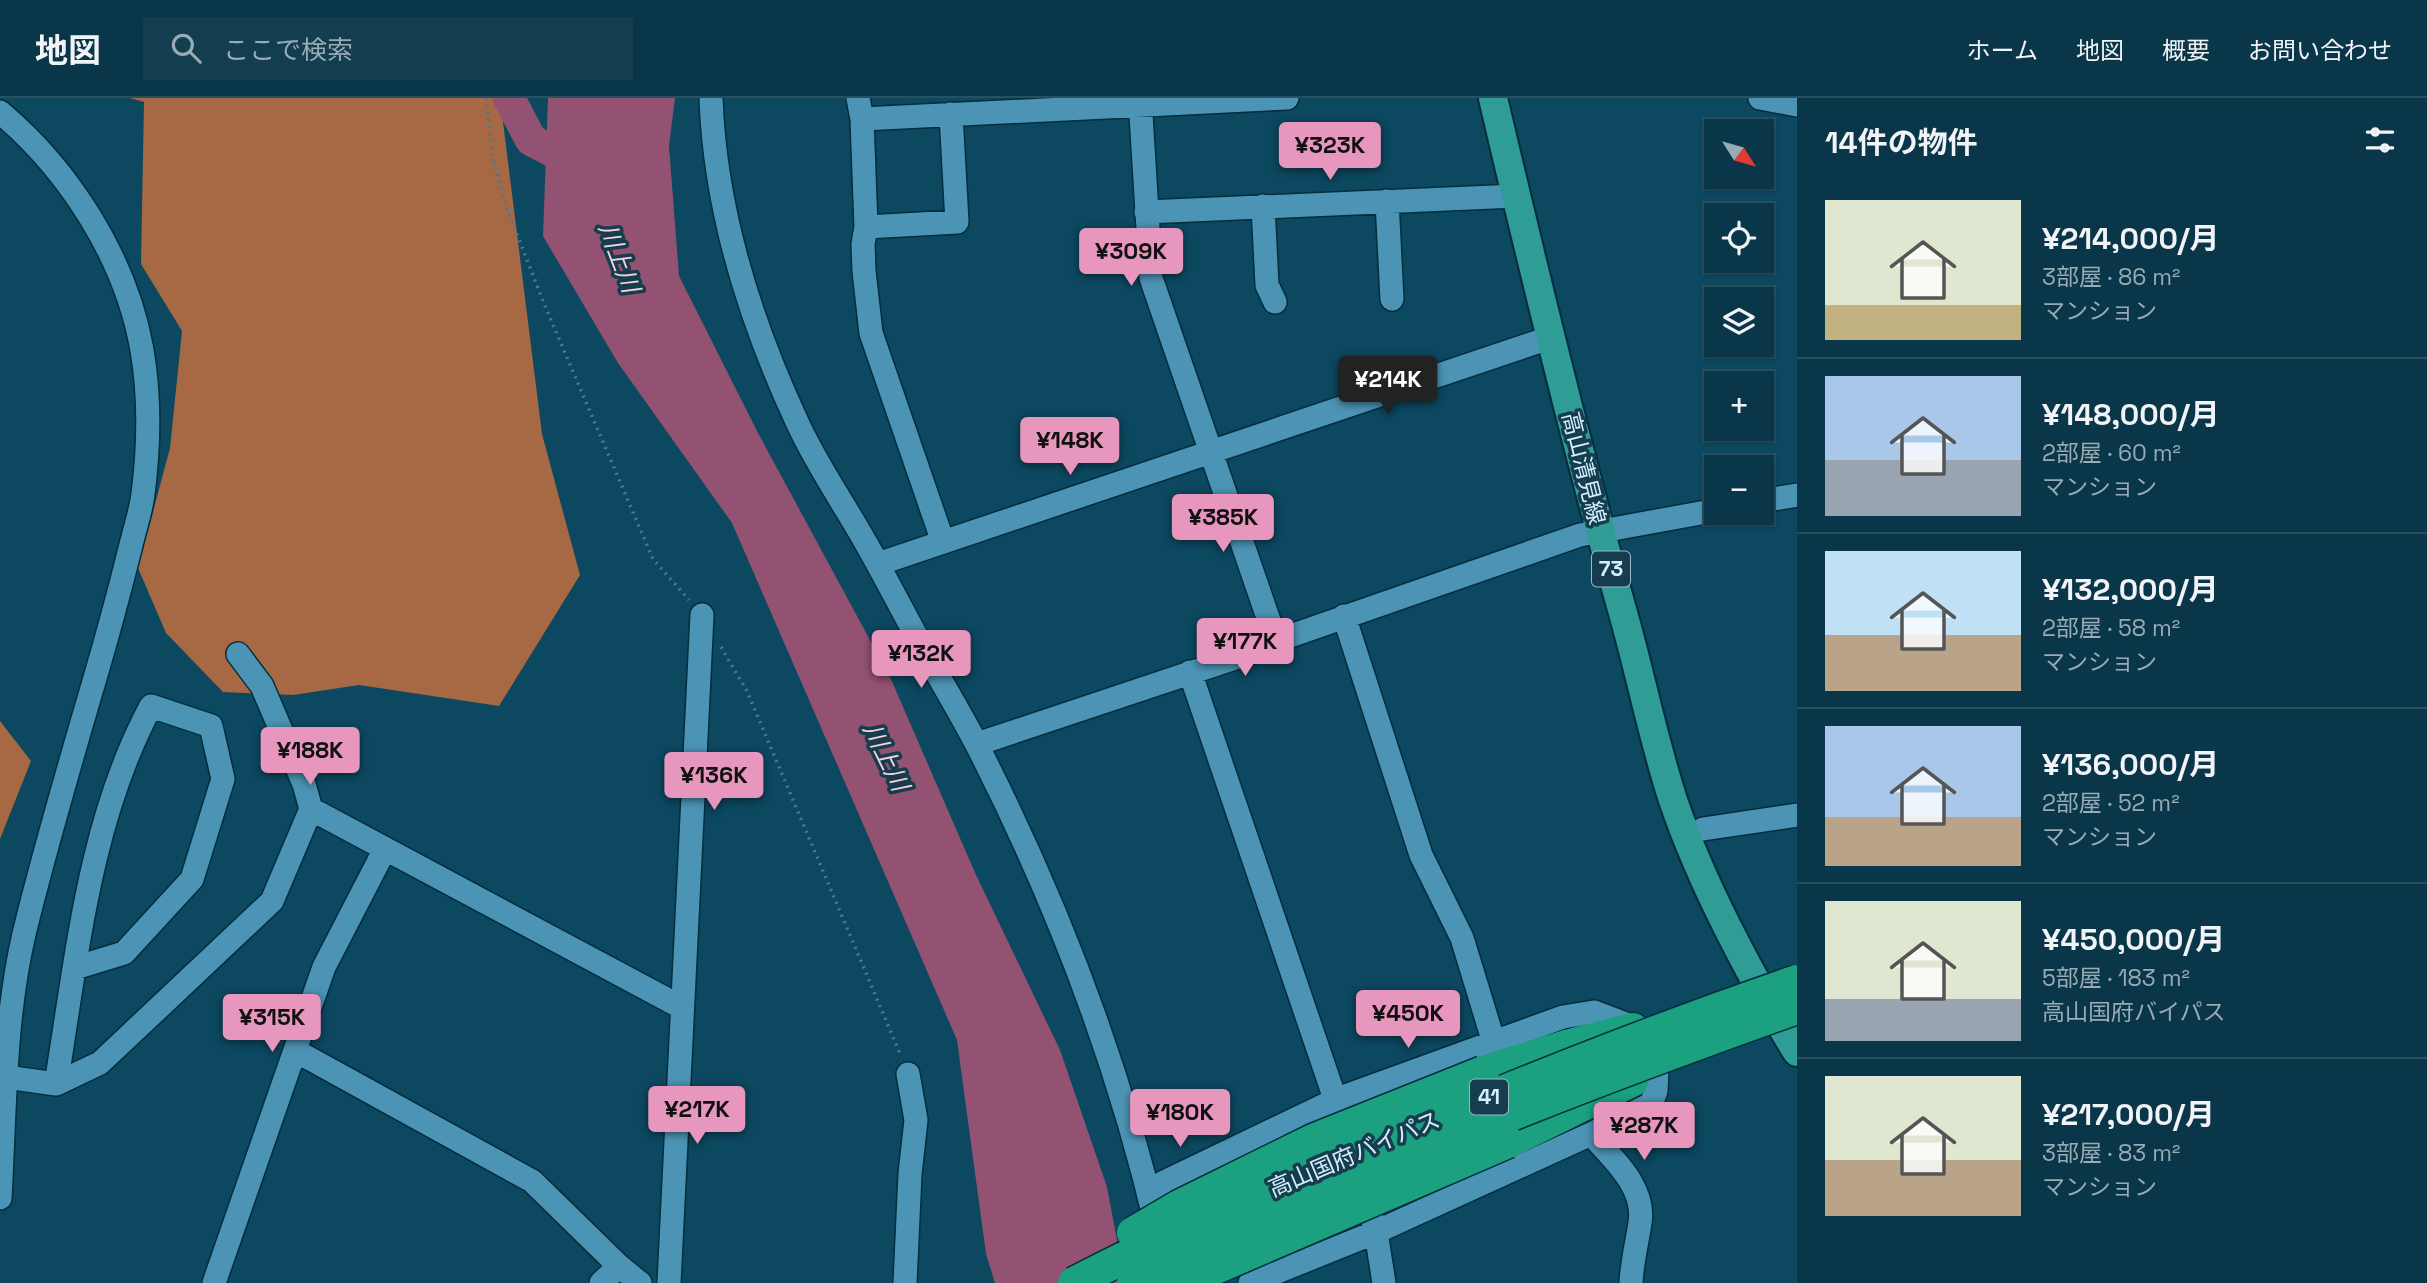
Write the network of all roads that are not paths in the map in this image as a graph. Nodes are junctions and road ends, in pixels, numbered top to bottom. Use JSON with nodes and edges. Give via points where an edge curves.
{"nodes":[{"id":1,"x":711,"y":98,"type":"edge"},
{"id":2,"x":1287,"y":98,"type":"edge"},
{"id":3,"x":1493,"y":98,"type":"edge"},
{"id":4,"x":1760,"y":98,"type":"edge"},
{"id":5,"x":1140,"y":102,"type":"edge"},
{"id":6,"x":1797,"y":105,"type":"edge"},
{"id":7,"x":860,"y":108,"type":"edge"},
{"id":8,"x":0,"y":112,"type":"edge"},
{"id":9,"x":951,"y":114,"type":"junction"},
{"id":10,"x":1516,"y":196,"type":"junction"},
{"id":11,"x":1387,"y":201,"type":"junction"},
{"id":12,"x":1263,"y":206,"type":"junction"},
{"id":13,"x":1146,"y":212,"type":"junction"},
{"id":14,"x":866,"y":227,"type":"junction"},
{"id":15,"x":1392,"y":299,"type":"dead end"},
{"id":16,"x":1275,"y":302,"type":"dead end"},
{"id":17,"x":1552,"y":337,"type":"junction"},
{"id":18,"x":1211,"y":453,"type":"junction"},
{"id":19,"x":1797,"y":495,"type":"edge"},
{"id":20,"x":1774,"y":499,"type":"edge"},
{"id":21,"x":1704,"y":512,"type":"edge"},
{"id":22,"x":1600,"y":531,"type":"junction"},
{"id":23,"x":943,"y":542,"type":"junction"},
{"id":24,"x":878,"y":564,"type":"junction"},
{"id":25,"x":702,"y":615,"type":"road end"},
{"id":26,"x":1345,"y":616,"type":"junction"},
{"id":27,"x":1276,"y":641,"type":"junction"},
{"id":28,"x":238,"y":654,"type":"dead end"},
{"id":29,"x":1190,"y":672,"type":"junction"},
{"id":30,"x":977,"y":744,"type":"junction"},
{"id":31,"x":311,"y":809,"type":"junction"},
{"id":32,"x":1797,"y":815,"type":"edge"},
{"id":33,"x":1703,"y":829,"type":"dead end"},
{"id":34,"x":385,"y":849,"type":"junction"},
{"id":35,"x":75,"y":968,"type":"junction"},
{"id":36,"x":1797,"y":970,"type":"edge"},
{"id":37,"x":1797,"y":981,"type":"edge"},
{"id":38,"x":1759,"y":985,"type":"junction"},
{"id":39,"x":681,"y":1007,"type":"junction"},
{"id":40,"x":1791,"y":1016,"type":"edge"},
{"id":41,"x":1636,"y":1028,"type":"junction"},
{"id":42,"x":1494,"y":1043,"type":"junction"},
{"id":43,"x":296,"y":1051,"type":"junction"},
{"id":44,"x":1797,"y":1052,"type":"edge"},
{"id":45,"x":1657,"y":1069,"type":"junction"},
{"id":46,"x":908,"y":1074,"type":"road end"},
{"id":47,"x":6,"y":1077,"type":"junction"},
{"id":48,"x":56,"y":1084,"type":"junction"},
{"id":49,"x":1122,"y":1097,"type":"junction"},
{"id":50,"x":1337,"y":1099,"type":"junction"},
{"id":51,"x":1591,"y":1133,"type":"junction"},
{"id":52,"x":1162,"y":1183,"type":"junction"},
{"id":53,"x":0,"y":1198,"type":"edge"},
{"id":54,"x":1376,"y":1231,"type":"junction"},
{"id":55,"x":1192,"y":1239,"type":"junction"},
{"id":56,"x":619,"y":1266,"type":"junction"},
{"id":57,"x":214,"y":1283,"type":"edge"},
{"id":58,"x":601,"y":1283,"type":"edge"},
{"id":59,"x":640,"y":1283,"type":"edge"},
{"id":60,"x":668,"y":1283,"type":"edge"},
{"id":61,"x":905,"y":1283,"type":"edge"},
{"id":62,"x":1051,"y":1283,"type":"edge"},
{"id":63,"x":1074,"y":1283,"type":"edge"},
{"id":64,"x":1133,"y":1283,"type":"edge"},
{"id":65,"x":1169,"y":1283,"type":"edge"},
{"id":66,"x":1183,"y":1283,"type":"edge"},
{"id":67,"x":1250,"y":1283,"type":"edge"},
{"id":68,"x":1384,"y":1283,"type":"edge"},
{"id":69,"x":1631,"y":1283,"type":"edge"}],
"edges":[{"from":1,"to":24,"type":"street","via":[[720,194],[757,323],[799,425]]},
{"from":2,"to":5,"type":"street"},
{"from":3,"to":10,"type":"main road","name":"高山清見線","number":"73"},
{"from":4,"to":6,"type":"street"},
{"from":5,"to":9,"type":"street"},
{"from":5,"to":13,"type":"street"},
{"from":7,"to":9,"type":"street"},
{"from":7,"to":14,"type":"street"},
{"from":8,"to":47,"type":"street","via":[[57,170],[108,250],[142,348],[147,426],[143,496],[24,937]]},
{"from":9,"to":14,"type":"street","via":[[957,222]]},
{"from":10,"to":11,"type":"street"},
{"from":10,"to":17,"type":"main road","name":"高山清見線","number":"73"},
{"from":11,"to":12,"type":"street"},
{"from":11,"to":15,"type":"street"},
{"from":12,"to":13,"type":"street"},
{"from":12,"to":16,"type":"street","via":[[1267,285]]},
{"from":13,"to":18,"type":"street","via":[[1151,278]]},
{"from":14,"to":23,"type":"street","via":[[871,333]]},
{"from":17,"to":18,"type":"street"},
{"from":17,"to":22,"type":"main road","name":"高山清見線","number":"73"},
{"from":18,"to":23,"type":"street"},
{"from":18,"to":27,"type":"street"},
{"from":19,"to":20,"type":"street"},
{"from":21,"to":22,"type":"street"},
{"from":22,"to":26,"type":"street"},
{"from":22,"to":38,"type":"main road","name":"高山清見線","number":"73","via":[[1674,802],[1715,899]]},
{"from":23,"to":24,"type":"street"},
{"from":24,"to":30,"type":"street"},
{"from":25,"to":39,"type":"street"},
{"from":26,"to":27,"type":"street"},
{"from":26,"to":42,"type":"street","via":[[1421,855],[1462,938]]},
{"from":27,"to":29,"type":"street"},
{"from":28,"to":31,"type":"street","via":[[262,686]]},
{"from":29,"to":30,"type":"street"},
{"from":29,"to":50,"type":"street"},
{"from":30,"to":49,"type":"street","via":[[1071,952]]},
{"from":31,"to":34,"type":"street"},
{"from":31,"to":48,"type":"street","via":[[272,901],[100,1063]]},
{"from":32,"to":33,"type":"street"},
{"from":34,"to":39,"type":"street"},
{"from":34,"to":43,"type":"street","via":[[324,967]]},
{"from":35,"to":35,"type":"street","via":[[99,838],[151,705],[211,726],[223,779],[192,879],[124,953]]},
{"from":35,"to":48,"type":"street"},
{"from":36,"to":38,"type":"highway","number":"41"},
{"from":37,"to":55,"type":"highway","name":"高山国府バイパス","number":"41","bridge":true,"via":[[1672,1024],[1364,1148]]},
{"from":38,"to":40,"type":"main road","name":"高山清見線","number":"73"},
{"from":38,"to":41,"type":"highway","number":"41"},
{"from":39,"to":60,"type":"street"},
{"from":40,"to":44,"type":"main road","name":"高山清見線"},
{"from":40,"to":45,"type":"highway","number":"41"},
{"from":40,"to":55,"type":"highway","name":"高山国府バイパス","number":"41","bridge":true,"via":[[1678,1050],[1292,1207]]},
{"from":41,"to":42,"type":"street","via":[[1594,1012],[1563,1017]]},
{"from":41,"to":62,"type":"highway","number":"41","bridge":true,"via":[[1483,1072],[1315,1139],[1179,1206]]},
{"from":42,"to":50,"type":"street"},
{"from":43,"to":56,"type":"street","via":[[532,1181]]},
{"from":43,"to":57,"type":"street"},
{"from":45,"to":51,"type":"street","via":[[1651,1104]]},
{"from":45,"to":66,"type":"highway","number":"41","bridge":true,"via":[[1508,1142]]},
{"from":46,"to":61,"type":"street","via":[[916,1120]]},
{"from":47,"to":48,"type":"street"},
{"from":47,"to":53,"type":"street"},
{"from":49,"to":52,"type":"street","via":[[1139,1107]]},
{"from":49,"to":65,"type":"street"},
{"from":50,"to":52,"type":"street"},
{"from":50,"to":54,"type":"street"},
{"from":51,"to":54,"type":"street"},
{"from":51,"to":69,"type":"street","via":[[1632,1182],[1639,1201],[1641,1220]]},
{"from":52,"to":66,"type":"street"},
{"from":54,"to":67,"type":"street"},
{"from":54,"to":68,"type":"street"},
{"from":55,"to":63,"type":"highway","name":"高山国府バイパス","number":"41","bridge":true},
{"from":55,"to":64,"type":"highway","name":"高山国府バイパス","number":"41","bridge":true},
{"from":56,"to":58,"type":"street"},
{"from":56,"to":59,"type":"street"}]}
